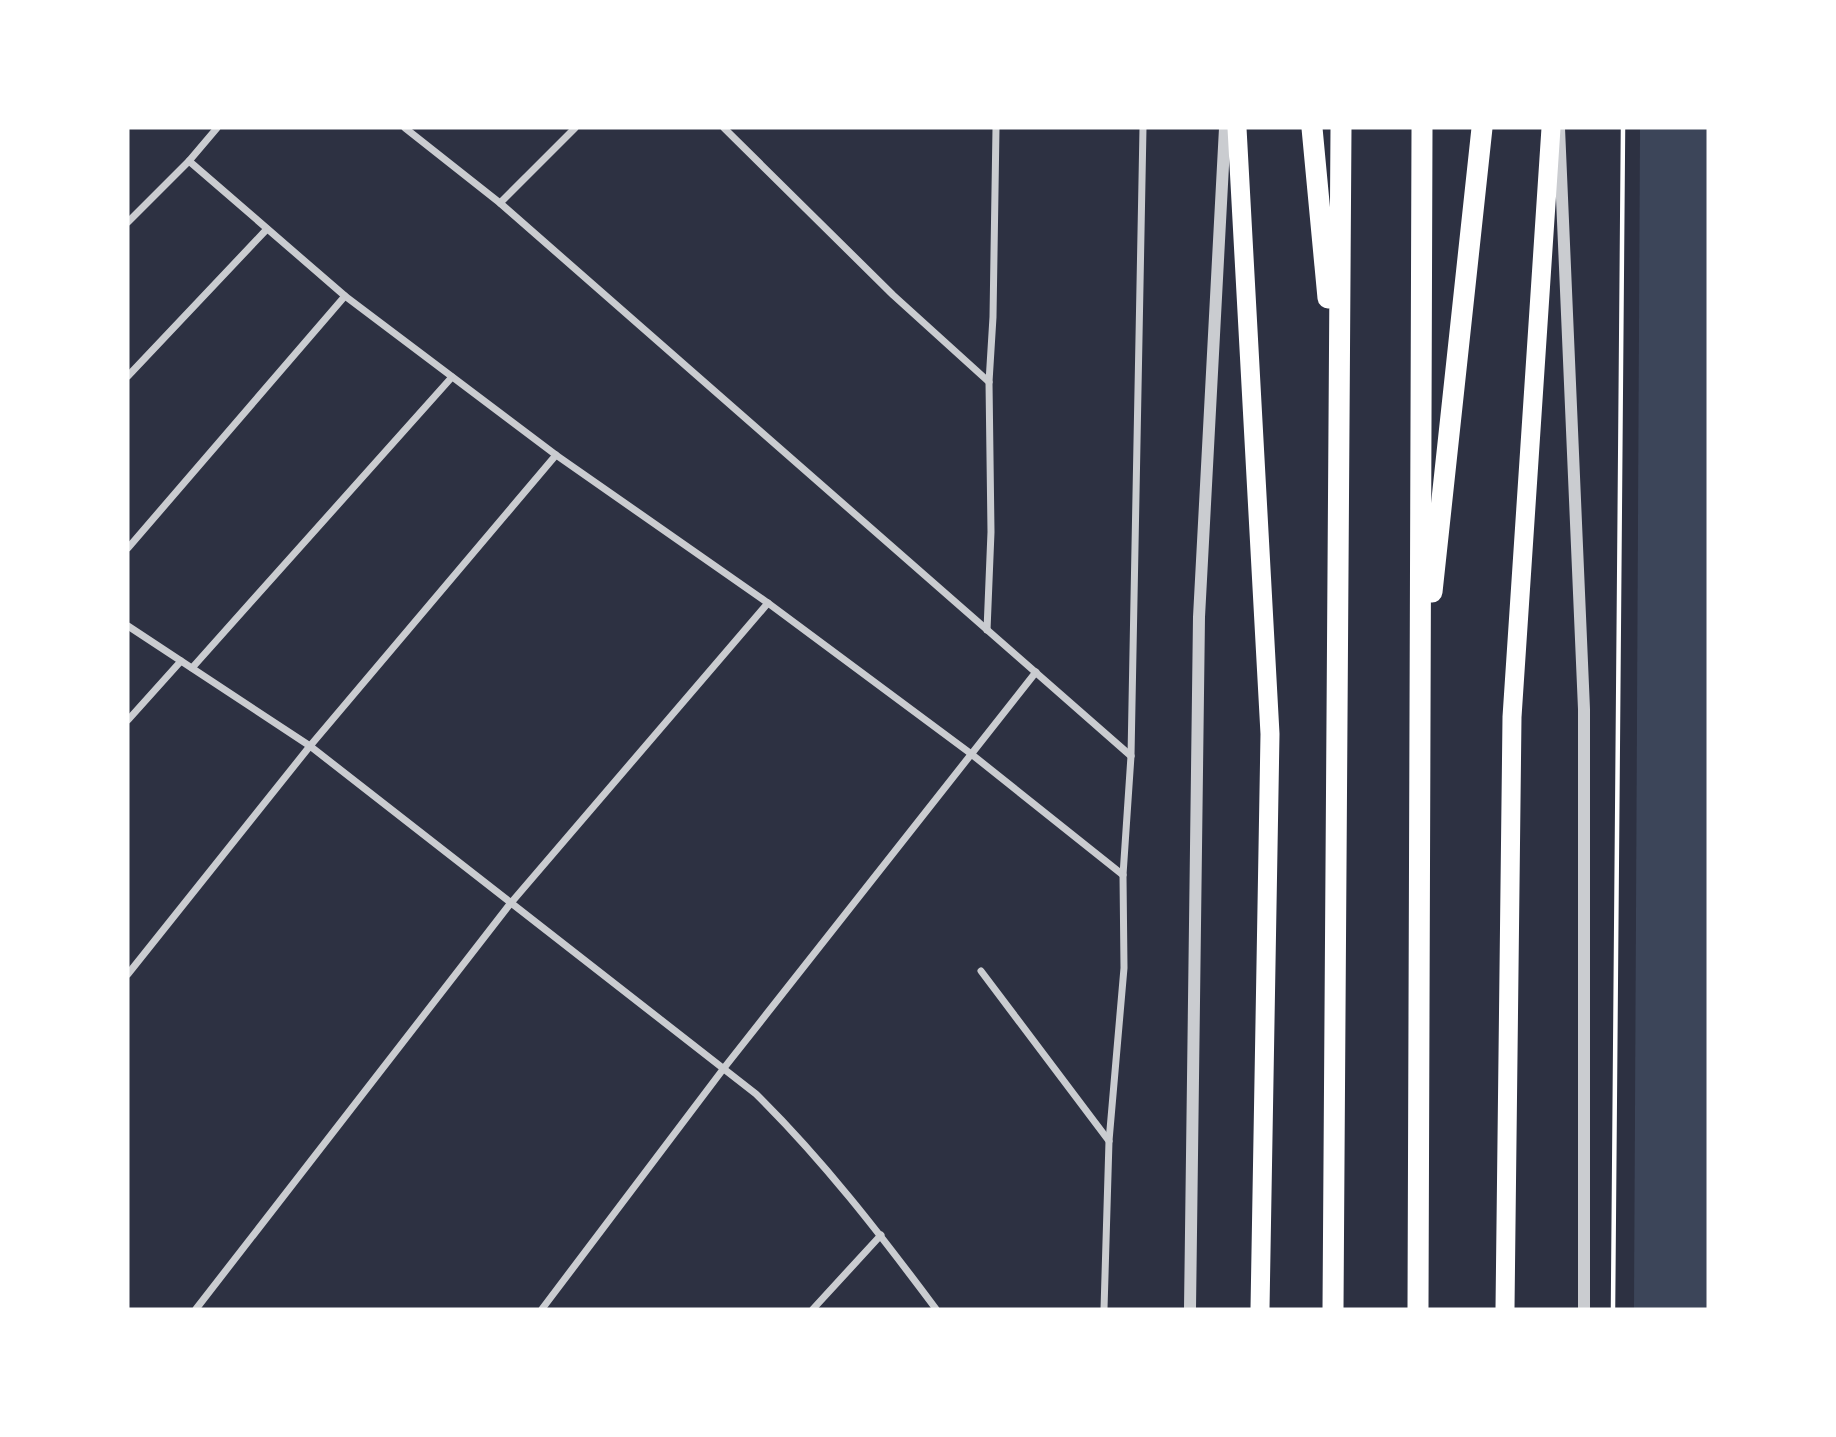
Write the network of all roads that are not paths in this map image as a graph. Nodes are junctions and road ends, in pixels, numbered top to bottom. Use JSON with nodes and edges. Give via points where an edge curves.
{"nodes":[{"id":1,"x":217,"y":128,"type":"edge"},
{"id":2,"x":405,"y":128,"type":"edge"},
{"id":3,"x":575,"y":128,"type":"edge"},
{"id":4,"x":724,"y":128,"type":"edge"},
{"id":5,"x":996,"y":128,"type":"edge"},
{"id":6,"x":1143,"y":128,"type":"edge"},
{"id":7,"x":1225,"y":128,"type":"edge"},
{"id":8,"x":1237,"y":128,"type":"edge"},
{"id":9,"x":1312,"y":128,"type":"edge"},
{"id":10,"x":1341,"y":128,"type":"edge"},
{"id":11,"x":1422,"y":128,"type":"edge"},
{"id":12,"x":1482,"y":128,"type":"edge"},
{"id":13,"x":1551,"y":128,"type":"edge"},
{"id":14,"x":1559,"y":128,"type":"edge"},
{"id":15,"x":189,"y":161,"type":"junction"},
{"id":16,"x":500,"y":203,"type":"junction"},
{"id":17,"x":128,"y":222,"type":"edge"},
{"id":18,"x":267,"y":229,"type":"junction"},
{"id":19,"x":345,"y":296,"type":"junction"},
{"id":20,"x":128,"y":376,"type":"edge"},
{"id":21,"x":452,"y":377,"type":"junction"},
{"id":22,"x":989,"y":382,"type":"junction"},
{"id":23,"x":1338,"y":415,"type":"junction"},
{"id":24,"x":556,"y":455,"type":"junction"},
{"id":25,"x":128,"y":548,"type":"edge"},
{"id":26,"x":768,"y":603,"type":"junction"},
{"id":27,"x":128,"y":626,"type":"edge"},
{"id":28,"x":988,"y":630,"type":"junction"},
{"id":29,"x":181,"y":661,"type":"junction"},
{"id":30,"x":192,"y":668,"type":"junction"},
{"id":31,"x":1036,"y":672,"type":"junction"},
{"id":32,"x":1420,"y":705,"type":"junction"},
{"id":33,"x":128,"y":720,"type":"edge"},
{"id":34,"x":310,"y":746,"type":"junction"},
{"id":35,"x":970,"y":753,"type":"junction"},
{"id":36,"x":1131,"y":756,"type":"junction"},
{"id":37,"x":1123,"y":875,"type":"junction"},
{"id":38,"x":510,"y":904,"type":"junction"},
{"id":39,"x":981,"y":971,"type":"dead end"},
{"id":40,"x":128,"y":974,"type":"edge"},
{"id":41,"x":724,"y":1068,"type":"junction"},
{"id":42,"x":1109,"y":1140,"type":"junction"},
{"id":43,"x":881,"y":1235,"type":"junction"},
{"id":44,"x":196,"y":1309,"type":"edge"},
{"id":45,"x":542,"y":1309,"type":"edge"},
{"id":46,"x":813,"y":1309,"type":"edge"},
{"id":47,"x":936,"y":1309,"type":"edge"},
{"id":48,"x":1104,"y":1309,"type":"edge"},
{"id":49,"x":1190,"y":1309,"type":"edge"},
{"id":50,"x":1260,"y":1309,"type":"edge"},
{"id":51,"x":1333,"y":1309,"type":"edge"},
{"id":52,"x":1418,"y":1309,"type":"edge"},
{"id":53,"x":1505,"y":1309,"type":"edge"},
{"id":54,"x":1584,"y":1309,"type":"edge"}],
"edges":[{"from":1,"to":15,"type":"street"},
{"from":2,"to":16,"type":"street"},
{"from":3,"to":16,"type":"street"},
{"from":4,"to":22,"type":"street","via":[[893,295]]},
{"from":5,"to":22,"type":"street"},
{"from":6,"to":36,"type":"street"},
{"from":7,"to":49,"type":"street","via":[[1199,617]]},
{"from":8,"to":50,"type":"highway","via":[[1270,734]]},
{"from":9,"to":23,"type":"highway"},
{"from":10,"to":23,"type":"highway"},
{"from":11,"to":32,"type":"highway"},
{"from":12,"to":32,"type":"highway"},
{"from":13,"to":53,"type":"highway","via":[[1511,717]]},
{"from":14,"to":54,"type":"street","via":[[1584,709]]},
{"from":15,"to":17,"type":"street"},
{"from":15,"to":18,"type":"street"},
{"from":16,"to":28,"type":"street"},
{"from":18,"to":19,"type":"street"},
{"from":18,"to":20,"type":"street"},
{"from":19,"to":21,"type":"street"},
{"from":19,"to":25,"type":"street"},
{"from":21,"to":24,"type":"street"},
{"from":21,"to":30,"type":"street"},
{"from":22,"to":28,"type":"street"},
{"from":23,"to":51,"type":"highway"},
{"from":24,"to":26,"type":"street"},
{"from":24,"to":34,"type":"street"},
{"from":26,"to":35,"type":"street"},
{"from":26,"to":38,"type":"street"},
{"from":27,"to":29,"type":"street"},
{"from":28,"to":31,"type":"street"},
{"from":29,"to":30,"type":"street"},
{"from":29,"to":33,"type":"street"},
{"from":30,"to":34,"type":"street"},
{"from":31,"to":35,"type":"street"},
{"from":31,"to":36,"type":"street"},
{"from":32,"to":52,"type":"highway"},
{"from":34,"to":38,"type":"street"},
{"from":34,"to":40,"type":"street"},
{"from":35,"to":37,"type":"street"},
{"from":35,"to":41,"type":"street"},
{"from":36,"to":37,"type":"street"},
{"from":37,"to":42,"type":"street","via":[[1124,968]]},
{"from":38,"to":41,"type":"street"},
{"from":38,"to":44,"type":"street"},
{"from":39,"to":42,"type":"street"},
{"from":41,"to":43,"type":"street","via":[[799,1136]]},
{"from":41,"to":45,"type":"street"},
{"from":42,"to":48,"type":"street"},
{"from":43,"to":46,"type":"street"},
{"from":43,"to":47,"type":"street"}]}
